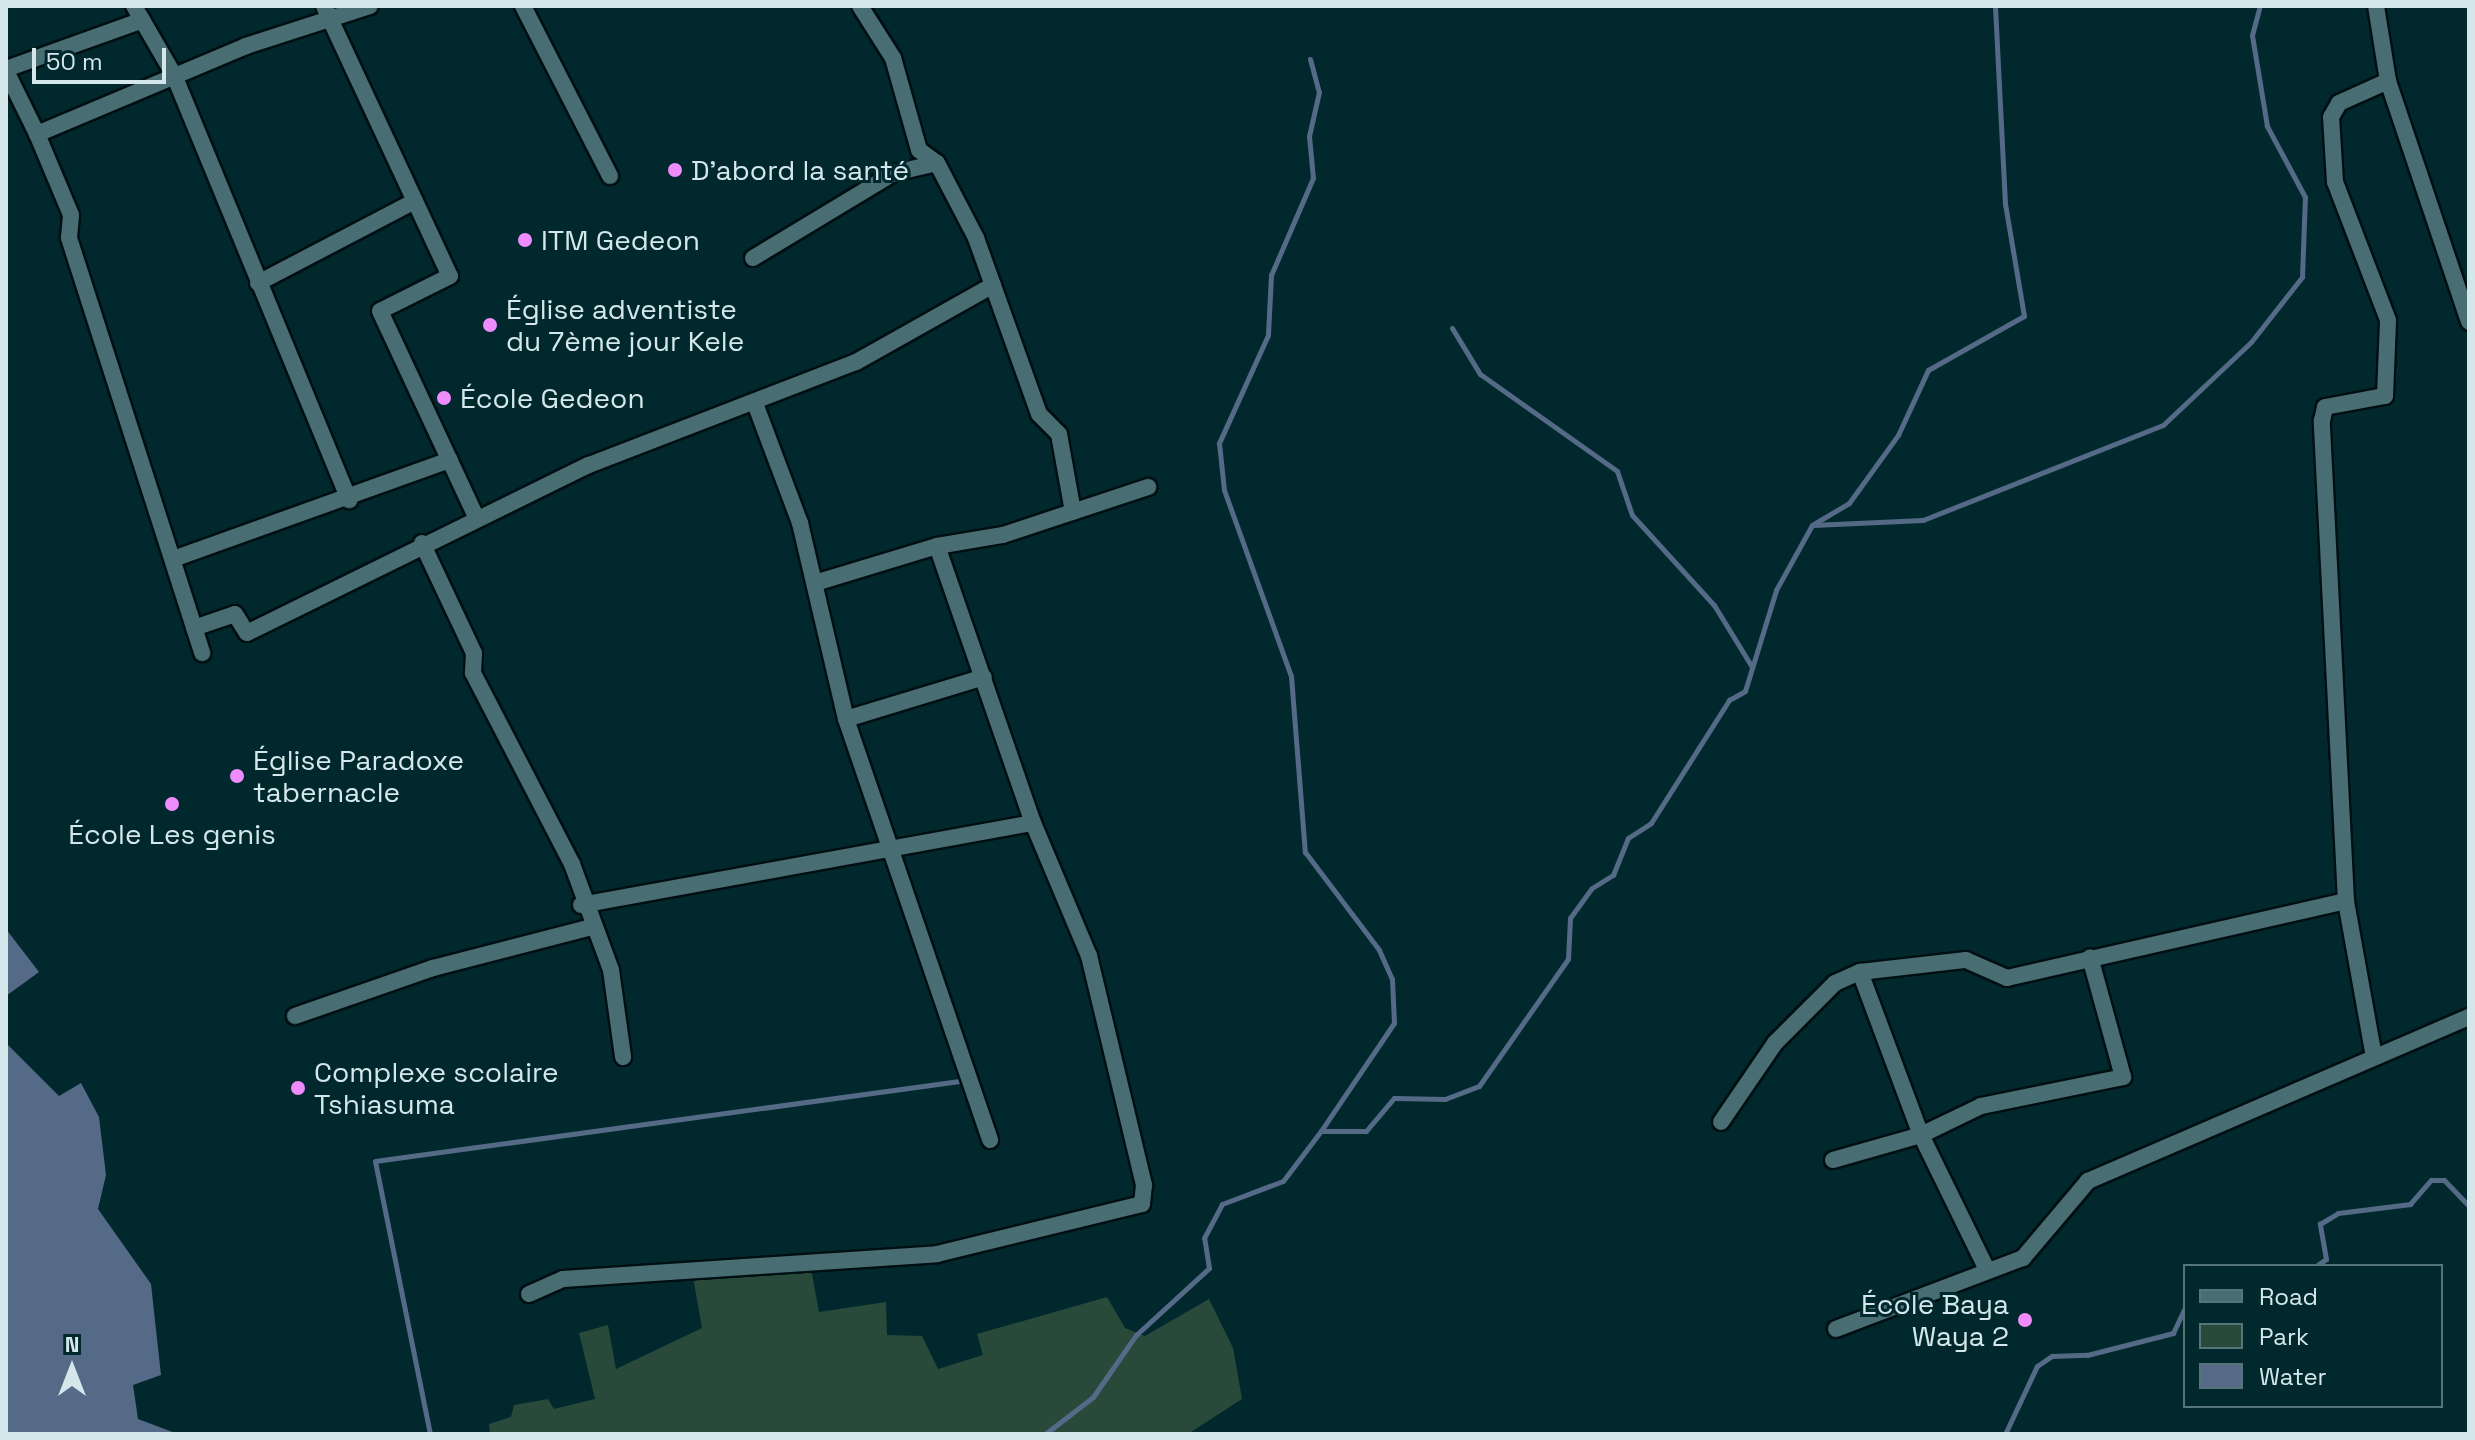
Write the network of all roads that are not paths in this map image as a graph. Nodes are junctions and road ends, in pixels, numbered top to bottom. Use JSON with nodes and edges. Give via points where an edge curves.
{"nodes":[{"id":1,"x":324,"y":6,"type":"edge"},
{"id":2,"x":370,"y":6,"type":"edge"},
{"id":3,"x":523,"y":6,"type":"edge"},
{"id":4,"x":860,"y":6,"type":"edge"},
{"id":5,"x":2376,"y":6,"type":"edge"},
{"id":6,"x":138,"y":13,"type":"edge"},
{"id":7,"x":332,"y":22,"type":"junction"},
{"id":8,"x":6,"y":70,"type":"edge"},
{"id":9,"x":174,"y":75,"type":"junction"},
{"id":10,"x":2388,"y":81,"type":"junction"},
{"id":11,"x":37,"y":134,"type":"junction"},
{"id":12,"x":937,"y":163,"type":"junction"},
{"id":13,"x":610,"y":176,"type":"dead end"},
{"id":14,"x":415,"y":201,"type":"junction"},
{"id":15,"x":753,"y":258,"type":"dead end"},
{"id":16,"x":258,"y":283,"type":"junction"},
{"id":17,"x":993,"y":285,"type":"junction"},
{"id":18,"x":2469,"y":322,"type":"edge"},
{"id":19,"x":756,"y":406,"type":"junction"},
{"id":20,"x":450,"y":460,"type":"junction"},
{"id":21,"x":1148,"y":487,"type":"dead end"},
{"id":22,"x":349,"y":500,"type":"junction"},
{"id":23,"x":1073,"y":512,"type":"junction"},
{"id":24,"x":476,"y":517,"type":"junction"},
{"id":25,"x":422,"y":543,"type":"junction"},
{"id":26,"x":937,"y":546,"type":"junction"},
{"id":27,"x":173,"y":559,"type":"junction"},
{"id":28,"x":815,"y":583,"type":"junction"},
{"id":29,"x":194,"y":628,"type":"junction"},
{"id":30,"x":202,"y":653,"type":"dead end"},
{"id":31,"x":984,"y":677,"type":"junction"},
{"id":32,"x":846,"y":719,"type":"junction"},
{"id":33,"x":1033,"y":823,"type":"junction"},
{"id":34,"x":892,"y":849,"type":"junction"},
{"id":35,"x":2346,"y":901,"type":"junction"},
{"id":36,"x":581,"y":905,"type":"junction"},
{"id":37,"x":592,"y":927,"type":"junction"},
{"id":38,"x":2090,"y":957,"type":"junction"},
{"id":39,"x":1860,"y":972,"type":"junction"},
{"id":40,"x":295,"y":1016,"type":"dead end"},
{"id":41,"x":2469,"y":1017,"type":"edge"},
{"id":42,"x":623,"y":1057,"type":"dead end"},
{"id":43,"x":2374,"y":1057,"type":"junction"},
{"id":44,"x":1721,"y":1122,"type":"dead end"},
{"id":45,"x":1921,"y":1135,"type":"junction"},
{"id":46,"x":990,"y":1140,"type":"dead end"},
{"id":47,"x":1833,"y":1160,"type":"dead end"},
{"id":48,"x":1987,"y":1270,"type":"junction"},
{"id":49,"x":529,"y":1294,"type":"dead end"},
{"id":50,"x":1836,"y":1329,"type":"dead end"}],
"edges":[{"from":1,"to":7,"type":"street"},
{"from":2,"to":7,"type":"street"},
{"from":3,"to":13,"type":"street"},
{"from":4,"to":12,"type":"street","via":[[893,58],[919,150]]},
{"from":5,"to":10,"type":"street"},
{"from":6,"to":8,"type":"street"},
{"from":6,"to":9,"type":"street"},
{"from":7,"to":9,"type":"street"},
{"from":7,"to":14,"type":"street"},
{"from":8,"to":11,"type":"street"},
{"from":9,"to":11,"type":"street"},
{"from":9,"to":16,"type":"street"},
{"from":10,"to":18,"type":"street","via":[[2428,182]]},
{"from":10,"to":35,"type":"street","via":[[2339,103],[2331,117],[2335,182],[2388,320],[2385,396],[2325,407],[2322,421]]},
{"from":11,"to":27,"type":"street","via":[[71,215],[69,238]]},
{"from":12,"to":15,"type":"street","via":[[894,173]]},
{"from":12,"to":17,"type":"street"},
{"from":14,"to":16,"type":"street"},
{"from":14,"to":20,"type":"street","via":[[450,276],[380,311]]},
{"from":16,"to":22,"type":"street"},
{"from":17,"to":19,"type":"street","via":[[856,362]]},
{"from":17,"to":23,"type":"street","via":[[1039,414],[1059,434]]},
{"from":19,"to":24,"type":"street","via":[[589,465]]},
{"from":19,"to":28,"type":"street"},
{"from":20,"to":22,"type":"street"},
{"from":20,"to":24,"type":"street"},
{"from":21,"to":23,"type":"street"},
{"from":22,"to":27,"type":"street"},
{"from":23,"to":26,"type":"street"},
{"from":24,"to":25,"type":"street"},
{"from":25,"to":29,"type":"street","via":[[247,633],[235,614]]},
{"from":25,"to":36,"type":"street","via":[[474,653],[473,673],[572,864]]},
{"from":26,"to":28,"type":"street"},
{"from":26,"to":31,"type":"street"},
{"from":27,"to":29,"type":"street"},
{"from":28,"to":32,"type":"street"},
{"from":29,"to":30,"type":"street"},
{"from":31,"to":32,"type":"street"},
{"from":31,"to":33,"type":"street"},
{"from":32,"to":34,"type":"street"},
{"from":33,"to":34,"type":"street"},
{"from":33,"to":49,"type":"street","via":[[1089,956],[1144,1185],[1142,1204],[937,1254],[563,1279]]},
{"from":34,"to":36,"type":"street"},
{"from":34,"to":46,"type":"street"},
{"from":35,"to":38,"type":"street"},
{"from":35,"to":43,"type":"street"},
{"from":36,"to":37,"type":"street"},
{"from":37,"to":40,"type":"street","via":[[433,968]]},
{"from":37,"to":42,"type":"street","via":[[611,970]]},
{"from":38,"to":39,"type":"street","via":[[2007,978],[1966,960]]},
{"from":38,"to":45,"type":"street","via":[[2123,1077],[1981,1106]]},
{"from":39,"to":44,"type":"street","via":[[1835,983],[1775,1043]]},
{"from":39,"to":45,"type":"street"},
{"from":41,"to":43,"type":"street"},
{"from":43,"to":48,"type":"street","via":[[2088,1181],[2041,1243],[2023,1258]]},
{"from":45,"to":47,"type":"street"},
{"from":45,"to":48,"type":"street"},
{"from":48,"to":50,"type":"street"}]}
